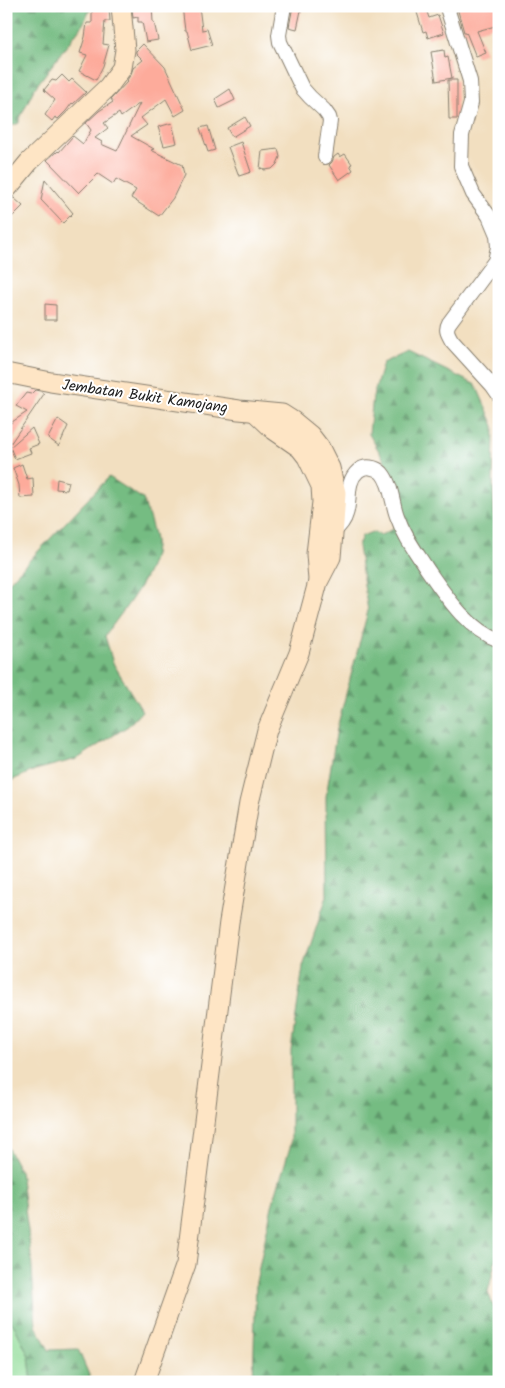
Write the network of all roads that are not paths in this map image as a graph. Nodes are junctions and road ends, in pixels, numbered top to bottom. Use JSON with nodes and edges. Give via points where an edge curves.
{"nodes":[{"id":1,"x":121,"y":6,"type":"edge"},
{"id":2,"x":284,"y":6,"type":"edge"},
{"id":3,"x":450,"y":6,"type":"edge"},
{"id":4,"x":326,"y":157,"type":"dead end"},
{"id":5,"x":6,"y":190,"type":"edge"},
{"id":6,"x":6,"y":373,"type":"edge"},
{"id":7,"x":499,"y":395,"type":"edge"},
{"id":8,"x":247,"y":411,"type":"junction"},
{"id":9,"x":333,"y":532,"type":"junction"},
{"id":10,"x":318,"y":582,"type":"junction"},
{"id":11,"x":499,"y":641,"type":"edge"},
{"id":12,"x":144,"y":1382,"type":"edge"}],
"edges":[{"from":1,"to":5,"type":"main road","via":[[126,50],[122,68],[108,87],[30,162]]},
{"from":2,"to":4,"type":"street","via":[[280,42],[302,88],[324,110],[330,121]]},
{"from":3,"to":7,"type":"street","via":[[448,11],[470,81],[471,103],[462,134],[462,172],[489,216],[498,247],[495,261],[446,327],[452,341]]},
{"from":6,"to":8,"type":"main road","name":"Jembatan Bukit Kamojang"},
{"from":8,"to":9,"type":"main road","name":"Jembatan Bukit Kamojang","via":[[282,414],[310,435],[320,448],[330,468],[336,493]]},
{"from":8,"to":10,"type":"main road","via":[[300,448],[321,486],[316,554]]},
{"from":9,"to":10,"type":"main road","name":"Jembatan Bukit Kamojang","via":[[330,557]]},
{"from":9,"to":11,"type":"street","via":[[347,512],[349,488],[354,476],[366,468],[376,469],[387,482],[410,544],[448,599],[469,622]]},
{"from":10,"to":12,"type":"main road","via":[[299,654],[268,730],[249,803],[229,922],[186,1264]]}]}
